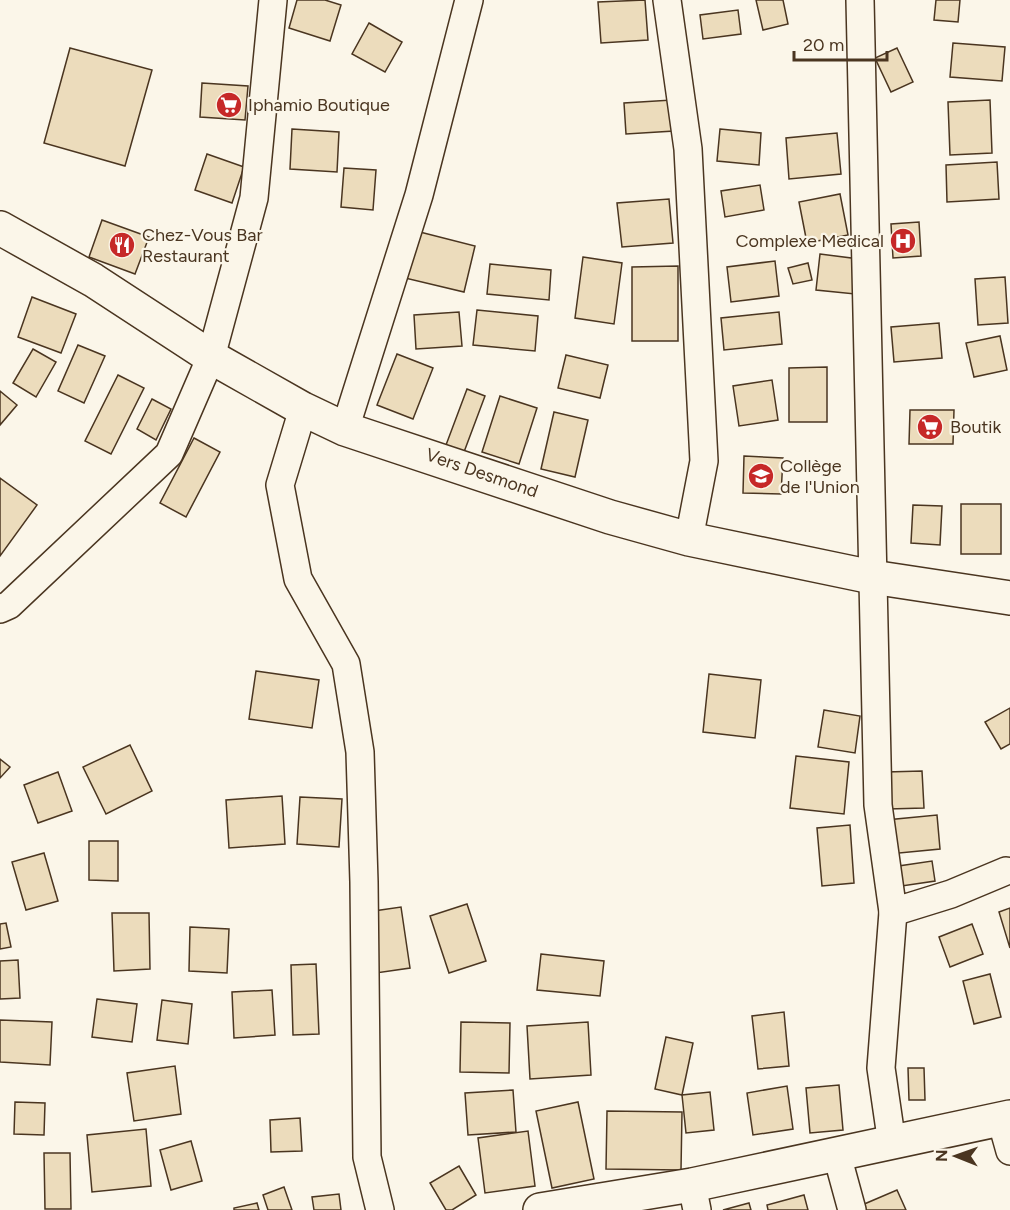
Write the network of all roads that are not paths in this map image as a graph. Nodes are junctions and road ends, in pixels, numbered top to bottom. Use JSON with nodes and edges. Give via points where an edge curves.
{"nodes":[{"id":1,"x":273,"y":0,"type":"edge"},
{"id":2,"x":469,"y":0,"type":"edge"},
{"id":3,"x":667,"y":0,"type":"edge"},
{"id":4,"x":860,"y":0,"type":"edge"},
{"id":5,"x":0,"y":228,"type":"edge"},
{"id":6,"x":211,"y":357,"type":"junction"},
{"id":7,"x":303,"y":409,"type":"junction"},
{"id":8,"x":345,"y":429,"type":"junction"},
{"id":9,"x":689,"y":539,"type":"junction"},
{"id":10,"x":872,"y":578,"type":"junction"},
{"id":11,"x":1010,"y":598,"type":"edge"},
{"id":12,"x":0,"y":609,"type":"edge"},
{"id":13,"x":1006,"y":871,"type":"dead end"},
{"id":14,"x":893,"y":912,"type":"junction"},
{"id":15,"x":1006,"y":1118,"type":"edge"},
{"id":16,"x":892,"y":1144,"type":"junction"},
{"id":17,"x":1010,"y":1151,"type":"edge"},
{"id":18,"x":837,"y":1155,"type":"junction"},
{"id":19,"x":694,"y":1198,"type":"edge"},
{"id":20,"x":553,"y":1209,"type":"edge"},
{"id":21,"x":380,"y":1210,"type":"edge"},
{"id":22,"x":852,"y":1210,"type":"edge"}],
"edges":[{"from":1,"to":6,"type":"street","via":[[254,198]]},
{"from":2,"to":8,"type":"street","via":[[419,195]]},
{"from":3,"to":9,"type":"street","via":[[688,149],[704,461]]},
{"from":4,"to":10,"type":"street"},
{"from":5,"to":6,"type":"main road","name":"Vers Desmond","via":[[93,280]]},
{"from":6,"to":7,"type":"main road","name":"Vers Desmond"},
{"from":6,"to":12,"type":"street","via":[[169,454],[9,605]]},
{"from":7,"to":8,"type":"main road","name":"Vers Desmond"},
{"from":7,"to":21,"type":"street","via":[[280,485],[298,579],[346,664],[360,752],[367,1157]]},
{"from":8,"to":9,"type":"main road","name":"Vers Desmond","via":[[610,517]]},
{"from":9,"to":10,"type":"main road","name":"Vers Desmond"},
{"from":10,"to":11,"type":"main road","name":"Vers Desmond"},
{"from":10,"to":14,"type":"street","via":[[878,805]]},
{"from":13,"to":14,"type":"street"},
{"from":14,"to":16,"type":"street","via":[[881,1068]]},
{"from":15,"to":16,"type":"main road"},
{"from":15,"to":17,"type":"street"},
{"from":16,"to":18,"type":"main road"},
{"from":18,"to":19,"type":"main road"},
{"from":18,"to":22,"type":"street"},
{"from":19,"to":20,"type":"main road"}]}
